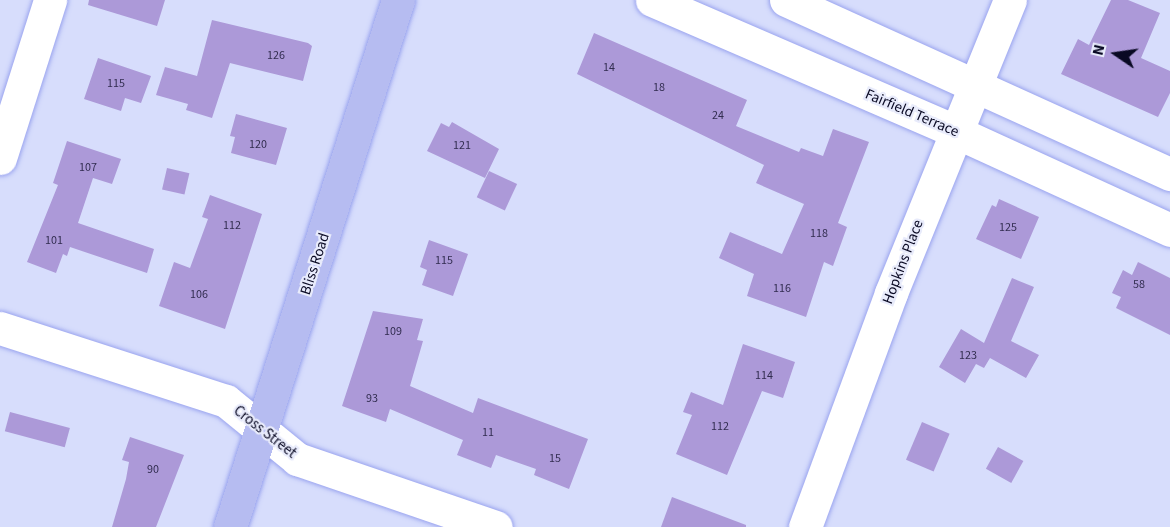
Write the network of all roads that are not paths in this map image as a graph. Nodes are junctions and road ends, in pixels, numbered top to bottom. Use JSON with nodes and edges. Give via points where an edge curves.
{"nodes":[{"id":1,"x":50,"y":0,"type":"edge"},
{"id":2,"x":398,"y":0,"type":"edge"},
{"id":3,"x":652,"y":0,"type":"edge"},
{"id":4,"x":786,"y":0,"type":"edge"},
{"id":5,"x":1010,"y":0,"type":"edge"},
{"id":6,"x":972,"y":86,"type":"junction"},
{"id":7,"x":954,"y":130,"type":"junction"},
{"id":8,"x":0,"y":158,"type":"edge"},
{"id":9,"x":1170,"y":174,"type":"edge"},
{"id":10,"x":1170,"y":230,"type":"edge"},
{"id":11,"x":0,"y":328,"type":"edge"},
{"id":12,"x":261,"y":430,"type":"junction"},
{"id":13,"x":230,"y":527,"type":"edge"},
{"id":14,"x":496,"y":527,"type":"edge"},
{"id":15,"x":806,"y":527,"type":"edge"}],
"edges":[{"from":1,"to":8,"type":"street"},
{"from":2,"to":12,"type":"main road","name":"Bliss Road"},
{"from":3,"to":7,"type":"street","name":"Fairfield Terrace"},
{"from":4,"to":6,"type":"street"},
{"from":5,"to":6,"type":"street","name":"Hopkins Place"},
{"from":6,"to":7,"type":"street","name":"Hopkins Place"},
{"from":6,"to":9,"type":"street"},
{"from":7,"to":10,"type":"street","name":"Fairfield Terrace"},
{"from":7,"to":15,"type":"street","name":"Hopkins Place"},
{"from":11,"to":12,"type":"street","name":"Cross Street","via":[[226,401]]},
{"from":12,"to":13,"type":"main road","name":"Bliss Road"},
{"from":12,"to":14,"type":"street","name":"Cross Street","via":[[297,459]]}]}
